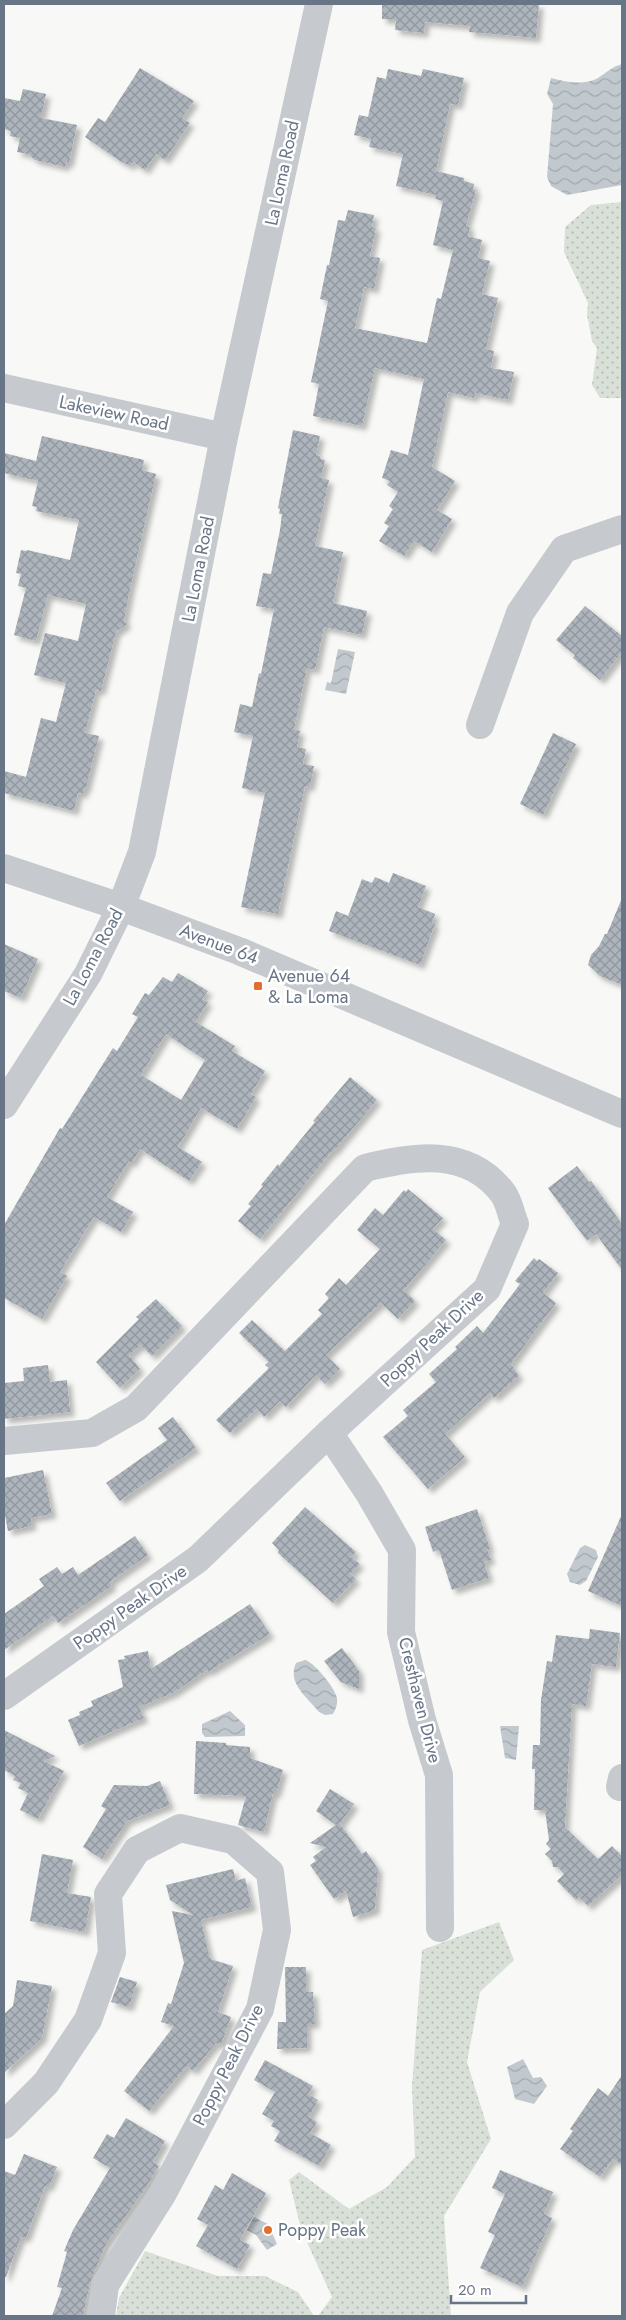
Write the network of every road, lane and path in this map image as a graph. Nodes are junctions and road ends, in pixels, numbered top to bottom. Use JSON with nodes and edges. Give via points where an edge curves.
{"nodes":[{"id":1,"x":319,"y":4,"type":"edge"},
{"id":2,"x":4,"y":388,"type":"edge"},
{"id":3,"x":224,"y":437,"type":"junction"},
{"id":4,"x":622,"y":529,"type":"edge"},
{"id":5,"x":480,"y":725,"type":"dead end"},
{"id":6,"x":4,"y":868,"type":"edge"},
{"id":7,"x":121,"y":907,"type":"junction"},
{"id":8,"x":4,"y":1105,"type":"edge"},
{"id":9,"x":622,"y":1114,"type":"edge"},
{"id":10,"x":329,"y":1433,"type":"junction"},
{"id":11,"x":4,"y":1441,"type":"edge"},
{"id":12,"x":4,"y":1696,"type":"edge"},
{"id":13,"x":440,"y":1928,"type":"dead end"},
{"id":14,"x":4,"y":2125,"type":"edge"},
{"id":15,"x":100,"y":2316,"type":"edge"}],
"edges":[{"from":1,"to":3,"type":"street","name":"La Loma Road"},
{"from":2,"to":3,"type":"street","name":"Lakeview Road"},
{"from":3,"to":7,"type":"street","name":"La Loma Road","via":[[142,852]]},
{"from":4,"to":5,"type":"street","via":[[564,549],[520,613]]},
{"from":6,"to":7,"type":"street","name":"Avenue 64"},
{"from":7,"to":8,"type":"street","name":"La Loma Road","via":[[88,974]]},
{"from":7,"to":9,"type":"street","name":"Avenue 64","via":[[239,951]]},
{"from":10,"to":11,"type":"street","name":"Poppy Peak Drive","via":[[487,1289],[515,1224],[503,1193],[478,1169],[444,1158],[401,1159],[364,1168],[136,1408],[92,1433]]},
{"from":10,"to":12,"type":"street","name":"Poppy Peak Drive","via":[[198,1558]]},
{"from":10,"to":13,"type":"street","name":"Cresthaven Drive","via":[[402,1550],[402,1632],[422,1720],[439,1775]]},
{"from":14,"to":15,"type":"street","name":"Poppy Peak Drive","via":[[46,2083],[88,2020],[112,1953],[108,1894],[137,1850],[180,1828],[233,1840],[270,1872],[278,1930],[260,2009],[162,2193],[105,2285]]}]}
